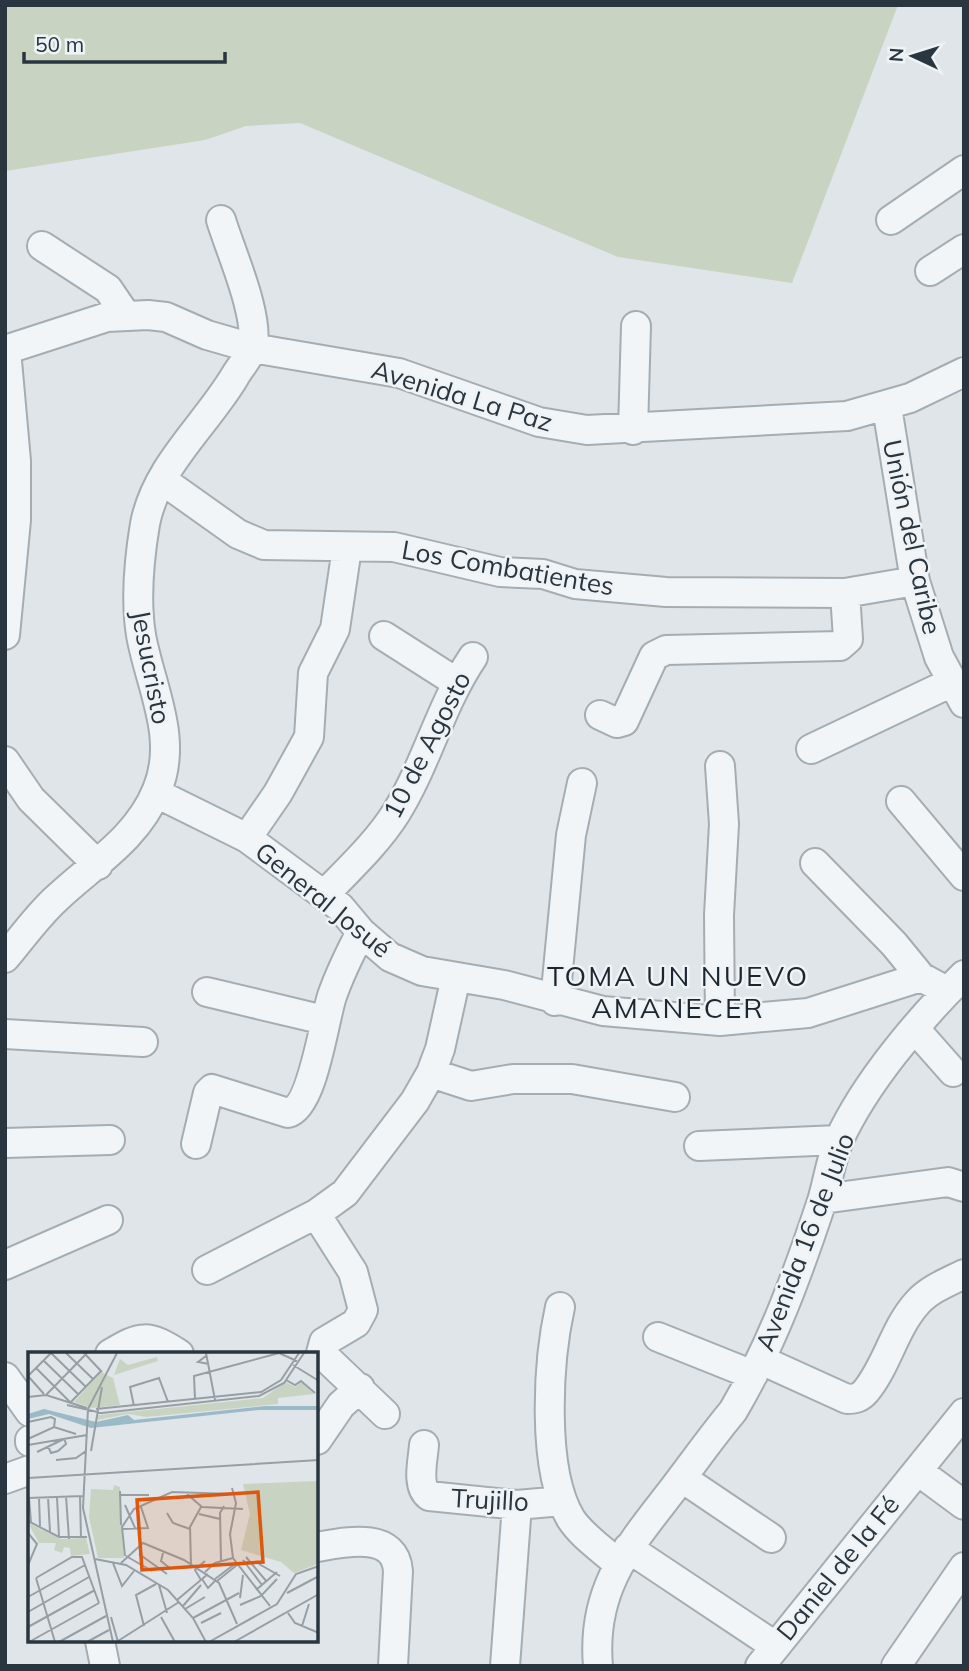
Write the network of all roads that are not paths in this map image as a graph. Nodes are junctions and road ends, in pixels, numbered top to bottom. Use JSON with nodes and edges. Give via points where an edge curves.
{"nodes":[{"id":1,"x":964,"y":170,"type":"edge"},
{"id":2,"x":221,"y":220,"type":"dead end"},
{"id":3,"x":891,"y":220,"type":"dead end"},
{"id":4,"x":42,"y":246,"type":"dead end"},
{"id":5,"x":964,"y":248,"type":"edge"},
{"id":6,"x":930,"y":271,"type":"dead end"},
{"id":7,"x":125,"y":314,"type":"junction"},
{"id":8,"x":636,"y":326,"type":"dead end"},
{"id":9,"x":252,"y":348,"type":"junction"},
{"id":10,"x":6,"y":350,"type":"edge"},
{"id":11,"x":961,"y":380,"type":"edge"},
{"id":12,"x":887,"y":407,"type":"junction"},
{"id":13,"x":633,"y":430,"type":"junction"},
{"id":14,"x":162,"y":480,"type":"junction"},
{"id":15,"x":347,"y":548,"type":"junction"},
{"id":16,"x":915,"y":581,"type":"junction"},
{"id":17,"x":845,"y":593,"type":"junction"},
{"id":18,"x":5,"y":635,"type":"edge"},
{"id":19,"x":384,"y":636,"type":"dead end"},
{"id":20,"x":473,"y":657,"type":"dead end"},
{"id":21,"x":456,"y":682,"type":"junction"},
{"id":22,"x":957,"y":693,"type":"edge"},
{"id":23,"x":600,"y":715,"type":"dead end"},
{"id":24,"x":811,"y":749,"type":"dead end"},
{"id":25,"x":5,"y":761,"type":"edge"},
{"id":26,"x":720,"y":766,"type":"dead end"},
{"id":27,"x":582,"y":783,"type":"dead end"},
{"id":28,"x":156,"y":793,"type":"junction"},
{"id":29,"x":901,"y":801,"type":"dead end"},
{"id":30,"x":247,"y":838,"type":"junction"},
{"id":31,"x":815,"y":863,"type":"dead end"},
{"id":32,"x":98,"y":865,"type":"junction"},
{"id":33,"x":964,"y":876,"type":"edge"},
{"id":34,"x":324,"y":895,"type":"junction"},
{"id":35,"x":361,"y":932,"type":"junction"},
{"id":36,"x":5,"y":958,"type":"edge"},
{"id":37,"x":456,"y":977,"type":"junction"},
{"id":38,"x":921,"y":977,"type":"junction"},
{"id":39,"x":956,"y":983,"type":"edge"},
{"id":40,"x":207,"y":992,"type":"dead end"},
{"id":41,"x":555,"y":1001,"type":"junction"},
{"id":42,"x":324,"y":1020,"type":"junction"},
{"id":43,"x":720,"y":1021,"type":"junction"},
{"id":44,"x":915,"y":1029,"type":"junction"},
{"id":45,"x":5,"y":1034,"type":"edge"},
{"id":46,"x":143,"y":1042,"type":"dead end"},
{"id":47,"x":953,"y":1072,"type":"dead end"},
{"id":48,"x":431,"y":1073,"type":"junction"},
{"id":49,"x":675,"y":1097,"type":"dead end"},
{"id":50,"x":110,"y":1140,"type":"dead end"},
{"id":51,"x":839,"y":1140,"type":"junction"},
{"id":52,"x":5,"y":1143,"type":"edge"},
{"id":53,"x":196,"y":1144,"type":"dead end"},
{"id":54,"x":699,"y":1146,"type":"dead end"},
{"id":55,"x":964,"y":1187,"type":"edge"},
{"id":56,"x":823,"y":1199,"type":"junction"},
{"id":57,"x":316,"y":1214,"type":"junction"},
{"id":58,"x":108,"y":1220,"type":"dead end"},
{"id":59,"x":5,"y":1265,"type":"edge"},
{"id":60,"x":207,"y":1269,"type":"dead end"},
{"id":61,"x":964,"y":1274,"type":"edge"},
{"id":62,"x":559,"y":1307,"type":"dead end"},
{"id":63,"x":658,"y":1337,"type":"dead end"},
{"id":64,"x":113,"y":1352,"type":"edge"},
{"id":65,"x":176,"y":1352,"type":"edge"},
{"id":66,"x":757,"y":1368,"type":"junction"},
{"id":67,"x":5,"y":1377,"type":"edge"},
{"id":68,"x":360,"y":1388,"type":"junction"},
{"id":69,"x":28,"y":1409,"type":"edge"},
{"id":70,"x":385,"y":1413,"type":"dead end"},
{"id":71,"x":964,"y":1413,"type":"edge"},
{"id":72,"x":318,"y":1439,"type":"edge"},
{"id":73,"x":424,"y":1445,"type":"dead end"},
{"id":74,"x":28,"y":1471,"type":"edge"},
{"id":75,"x":918,"y":1471,"type":"junction"},
{"id":76,"x":682,"y":1478,"type":"junction"},
{"id":77,"x":5,"y":1479,"type":"edge"},
{"id":78,"x":562,"y":1502,"type":"junction"},
{"id":79,"x":517,"y":1505,"type":"junction"},
{"id":80,"x":964,"y":1505,"type":"edge"},
{"id":81,"x":771,"y":1538,"type":"dead end"},
{"id":82,"x":318,"y":1547,"type":"edge"},
{"id":83,"x":623,"y":1555,"type":"junction"},
{"id":84,"x":964,"y":1567,"type":"edge"},
{"id":85,"x":100,"y":1643,"type":"edge"},
{"id":86,"x":768,"y":1656,"type":"edge"},
{"id":87,"x":591,"y":1660,"type":"edge"},
{"id":88,"x":105,"y":1666,"type":"edge"},
{"id":89,"x":393,"y":1666,"type":"edge"},
{"id":90,"x":505,"y":1666,"type":"edge"},
{"id":91,"x":896,"y":1666,"type":"edge"}],
"edges":[{"from":1,"to":3,"type":"street"},
{"from":2,"to":9,"type":"street","via":[[250,314]]},
{"from":4,"to":7,"type":"street","via":[[108,289]]},
{"from":5,"to":6,"type":"street"},
{"from":7,"to":9,"type":"street","name":"Avenida La Paz","via":[[166,317]]},
{"from":7,"to":10,"type":"street","name":"Avenida La Paz"},
{"from":8,"to":13,"type":"street"},
{"from":9,"to":13,"type":"street","name":"Avenida La Paz","via":[[399,373],[562,428]]},
{"from":9,"to":14,"type":"street","name":"Jesucristo","via":[[224,396]]},
{"from":10,"to":18,"type":"street","via":[[16,480]]},
{"from":11,"to":12,"type":"street","name":"Avenida La Paz"},
{"from":12,"to":13,"type":"street","name":"Avenida La Paz","via":[[839,417]]},
{"from":12,"to":16,"type":"street","name":"Unión del Caribe"},
{"from":14,"to":15,"type":"street","name":"Los Combatientes","via":[[255,544]]},
{"from":14,"to":28,"type":"street","name":"Jesucristo","via":[[146,521],[138,606],[164,725],[165,749]]},
{"from":15,"to":17,"type":"street","name":"Los Combatientes","via":[[394,547],[500,572],[543,574],[575,584],[615,588],[714,594]]},
{"from":15,"to":30,"type":"street","via":[[335,629],[313,673],[309,737]]},
{"from":16,"to":17,"type":"street","name":"Los Combatientes"},
{"from":16,"to":22,"type":"street","name":"Unión del Caribe","via":[[931,635]]},
{"from":17,"to":23,"type":"street","via":[[848,639],[840,646],[666,650],[654,656],[624,720],[617,723]]},
{"from":19,"to":21,"type":"street"},
{"from":20,"to":21,"type":"street","name":"10 de Agosto"},
{"from":21,"to":34,"type":"street","name":"10 de Agosto","via":[[397,812]]},
{"from":22,"to":24,"type":"street"},
{"from":25,"to":32,"type":"street","via":[[31,799]]},
{"from":26,"to":43,"type":"street","via":[[724,824]]},
{"from":27,"to":41,"type":"street","via":[[571,835]]},
{"from":28,"to":30,"type":"street","name":"General Josué"},
{"from":28,"to":32,"type":"street","name":"Jesucristo","via":[[114,852]]},
{"from":29,"to":33,"type":"street"},
{"from":30,"to":34,"type":"street","name":"General Josué"},
{"from":31,"to":38,"type":"street"},
{"from":32,"to":36,"type":"street","name":"Jesucristo","via":[[33,922]]},
{"from":34,"to":35,"type":"street","name":"General Josué"},
{"from":35,"to":37,"type":"street","name":"General Josué","via":[[405,965]]},
{"from":35,"to":42,"type":"street"},
{"from":37,"to":41,"type":"street","name":"General Josué","via":[[504,985]]},
{"from":37,"to":48,"type":"street"},
{"from":38,"to":39,"type":"street"},
{"from":38,"to":43,"type":"street","name":"General Josué","via":[[808,1013]]},
{"from":39,"to":44,"type":"street","name":"Avenida 16 de Julio"},
{"from":40,"to":42,"type":"street"},
{"from":41,"to":43,"type":"street","name":"General Josué"},
{"from":42,"to":53,"type":"street","via":[[316,1062],[295,1111],[281,1111],[212,1089]]},
{"from":44,"to":47,"type":"street"},
{"from":44,"to":51,"type":"street","name":"Avenida 16 de Julio","via":[[873,1084]]},
{"from":45,"to":46,"type":"street"},
{"from":48,"to":49,"type":"street","via":[[471,1086],[513,1079],[572,1079]]},
{"from":48,"to":57,"type":"street","via":[[345,1193]]},
{"from":50,"to":52,"type":"street"},
{"from":51,"to":54,"type":"street"},
{"from":51,"to":56,"type":"street","name":"Avenida 16 de Julio"},
{"from":55,"to":56,"type":"street","via":[[948,1182]]},
{"from":56,"to":66,"type":"street","name":"Avenida 16 de Julio"},
{"from":57,"to":60,"type":"street"},
{"from":57,"to":68,"type":"street","via":[[353,1272],[363,1310],[356,1323],[324,1342],[321,1353]]},
{"from":58,"to":59,"type":"street"},
{"from":61,"to":66,"type":"street","via":[[929,1292],[905,1317],[866,1391],[857,1399]]},
{"from":62,"to":78,"type":"street","via":[[551,1347],[549,1409]]},
{"from":63,"to":66,"type":"street"},
{"from":64,"to":65,"type":"street","via":[[146,1338],[157,1339]]},
{"from":66,"to":76,"type":"street","name":"Avenida 16 de Julio","via":[[733,1411]]},
{"from":67,"to":69,"type":"street"},
{"from":68,"to":70,"type":"street"},
{"from":68,"to":72,"type":"street","via":[[341,1405]]},
{"from":71,"to":75,"type":"street","name":"Daniel de la Fé"},
{"from":73,"to":79,"type":"street","name":"Trujillo","via":[[422,1483],[429,1496]]},
{"from":74,"to":77,"type":"street"},
{"from":75,"to":80,"type":"street"},
{"from":75,"to":86,"type":"street","name":"Daniel de la Fé"},
{"from":76,"to":81,"type":"street"},
{"from":76,"to":83,"type":"street","name":"Avenida 16 de Julio"},
{"from":78,"to":79,"type":"street","name":"Trujillo"},
{"from":78,"to":83,"type":"street","via":[[578,1529]]},
{"from":79,"to":90,"type":"street"},
{"from":82,"to":89,"type":"street","via":[[376,1543],[390,1547],[398,1571]]},
{"from":83,"to":86,"type":"street"},
{"from":83,"to":87,"type":"street","name":"Avenida 16 de Julio","via":[[601,1612]]},
{"from":84,"to":91,"type":"street"},
{"from":85,"to":88,"type":"street"}]}
